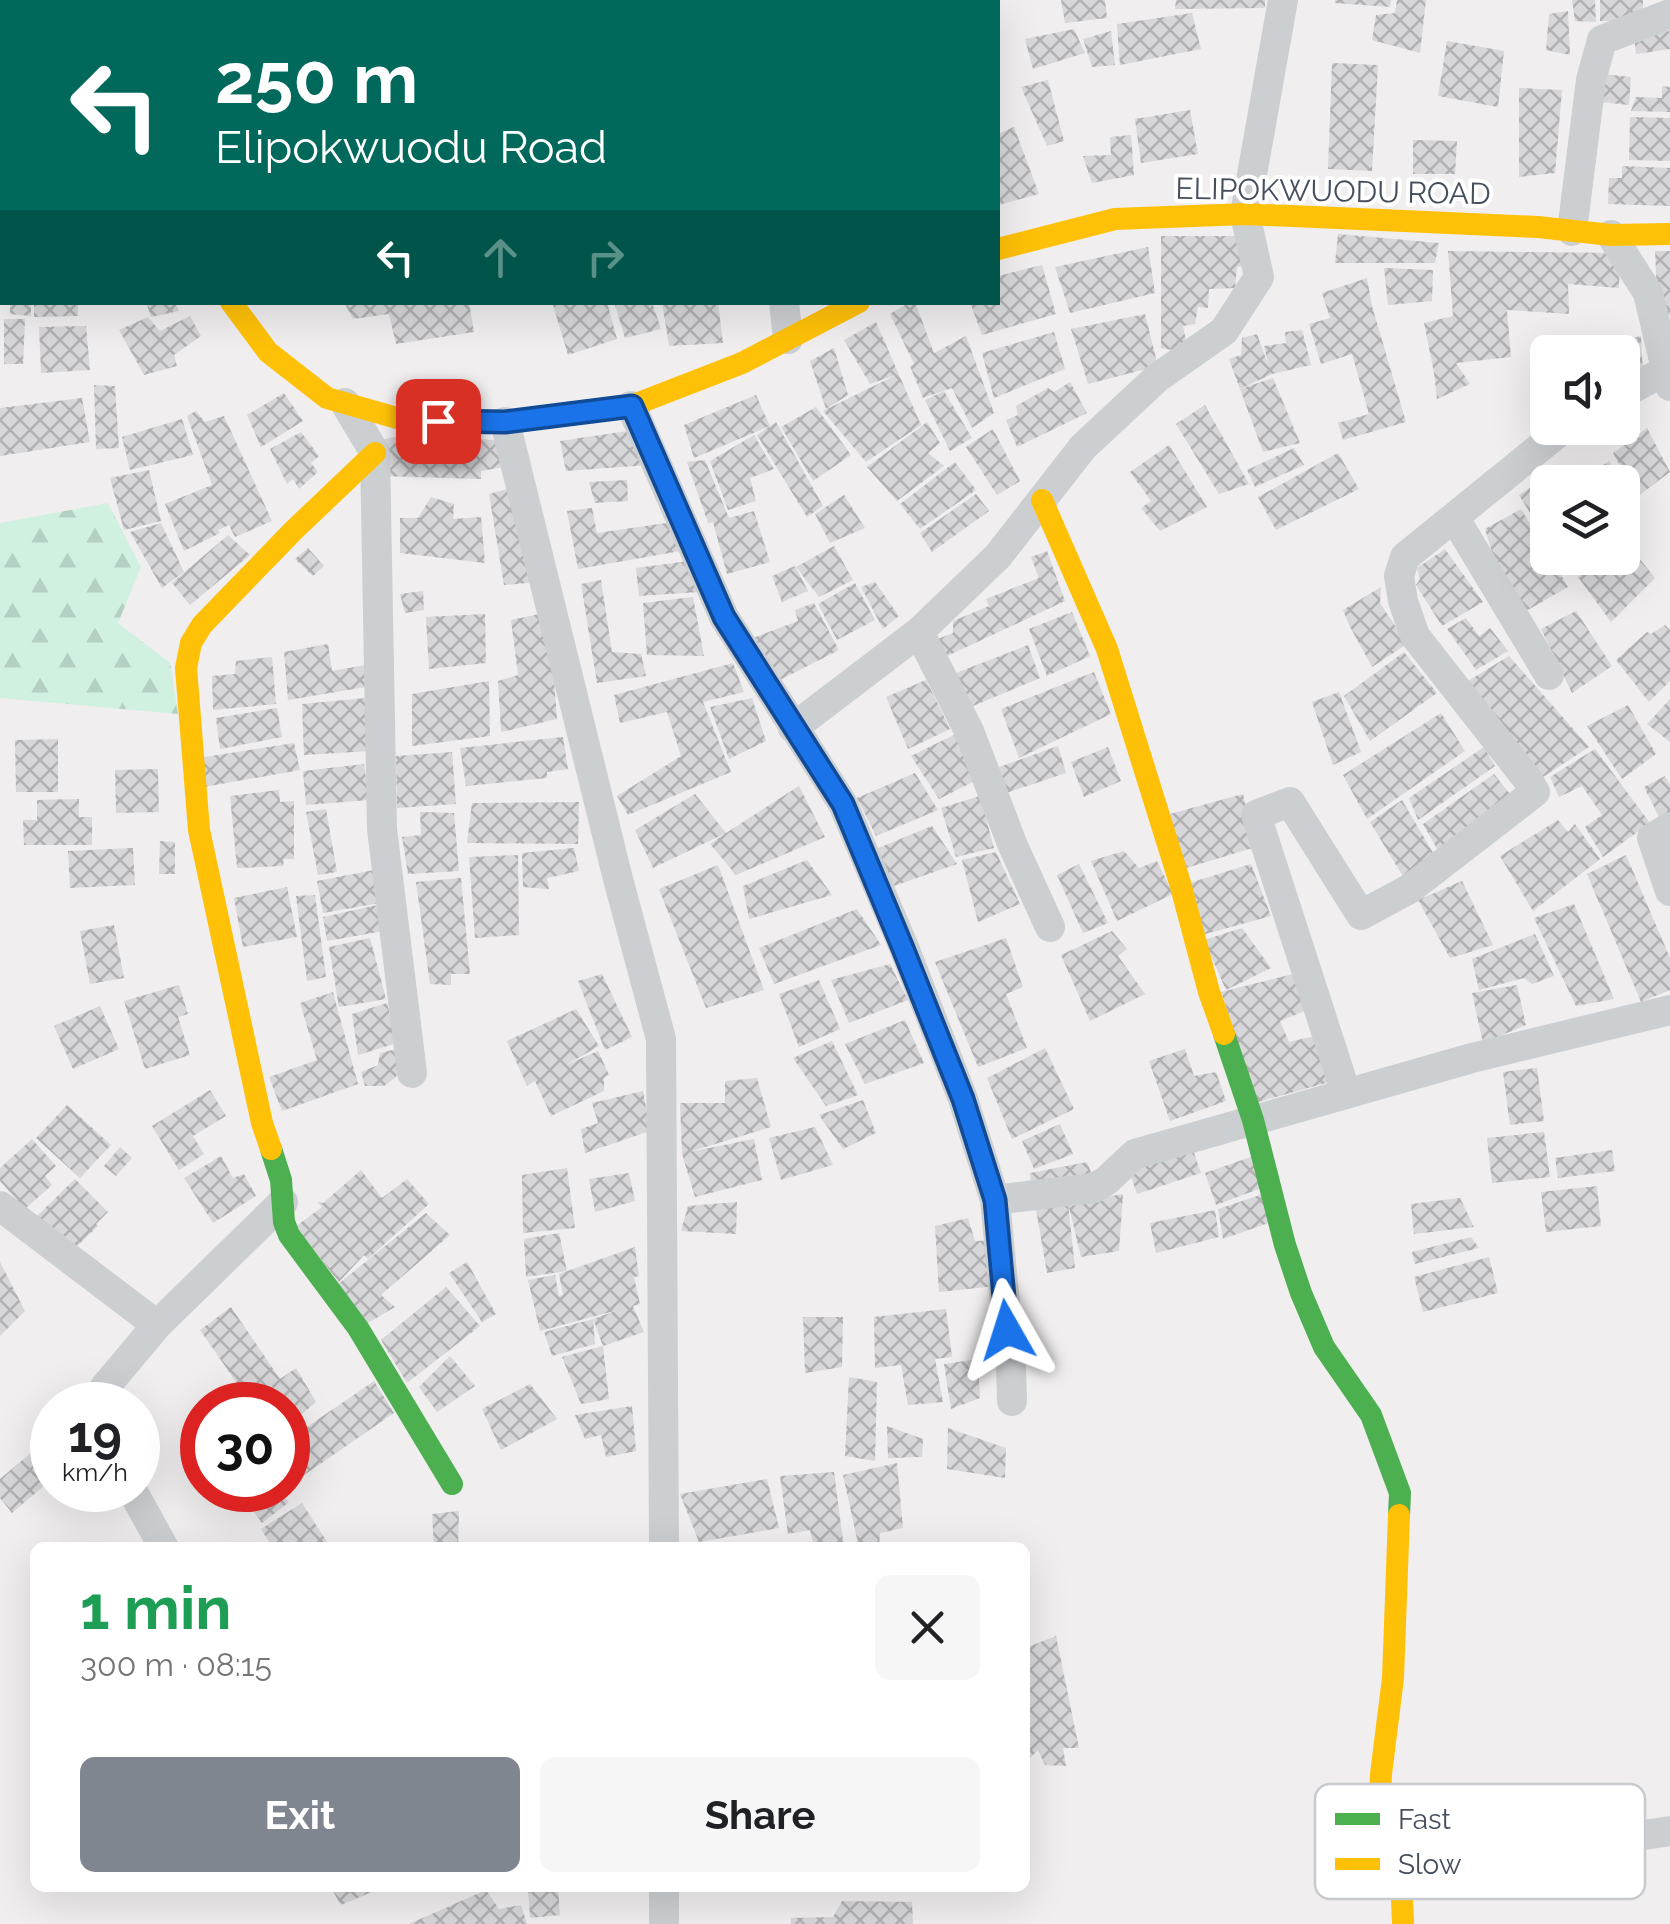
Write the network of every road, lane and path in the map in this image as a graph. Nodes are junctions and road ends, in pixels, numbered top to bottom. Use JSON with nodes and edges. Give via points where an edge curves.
{"nodes":[{"id":1,"x":1282,"y":0,"type":"edge"},
{"id":2,"x":1670,"y":14,"type":"edge"},
{"id":3,"x":1245,"y":214,"type":"junction"},
{"id":4,"x":1572,"y":231,"type":"junction"},
{"id":5,"x":1670,"y":234,"type":"edge"},
{"id":6,"x":1611,"y":235,"type":"junction"},
{"id":7,"x":1000,"y":248,"type":"edge"},
{"id":8,"x":233,"y":305,"type":"edge"},
{"id":9,"x":784,"y":305,"type":"edge"},
{"id":10,"x":852,"y":305,"type":"edge"},
{"id":11,"x":788,"y":339,"type":"junction"},
{"id":12,"x":1668,"y":378,"type":"edge"},
{"id":13,"x":1640,"y":388,"type":"edge"},
{"id":14,"x":345,"y":403,"type":"junction"},
{"id":15,"x":632,"y":406,"type":"junction"},
{"id":16,"x":505,"y":422,"type":"junction"},
{"id":17,"x":1543,"y":445,"type":"edge"},
{"id":18,"x":375,"y":453,"type":"junction"},
{"id":19,"x":1042,"y":500,"type":"junction"},
{"id":20,"x":1454,"y":517,"type":"junction"},
{"id":21,"x":919,"y":632,"type":"junction"},
{"id":22,"x":1549,"y":674,"type":"dead end"},
{"id":23,"x":792,"y":728,"type":"junction"},
{"id":24,"x":1670,"y":827,"type":"edge"},
{"id":25,"x":1670,"y":891,"type":"edge"},
{"id":26,"x":1050,"y":928,"type":"dead end"},
{"id":27,"x":1670,"y":1013,"type":"edge"},
{"id":28,"x":412,"y":1074,"type":"dead end"},
{"id":29,"x":1346,"y":1093,"type":"junction"},
{"id":30,"x":1253,"y":1120,"type":"junction"},
{"id":31,"x":995,"y":1200,"type":"junction"},
{"id":32,"x":282,"y":1202,"type":"junction"},
{"id":33,"x":0,"y":1206,"type":"edge"},
{"id":34,"x":158,"y":1324,"type":"junction"},
{"id":35,"x":110,"y":1382,"type":"edge"},
{"id":36,"x":1012,"y":1401,"type":"dead end"},
{"id":37,"x":452,"y":1484,"type":"dead end"},
{"id":38,"x":144,"y":1512,"type":"edge"},
{"id":39,"x":161,"y":1542,"type":"edge"},
{"id":40,"x":664,"y":1542,"type":"edge"},
{"id":41,"x":1380,"y":1784,"type":"edge"},
{"id":42,"x":1670,"y":1831,"type":"edge"},
{"id":43,"x":1645,"y":1835,"type":"edge"},
{"id":44,"x":664,"y":1892,"type":"edge"},
{"id":45,"x":1403,"y":1899,"type":"edge"},
{"id":46,"x":664,"y":1924,"type":"edge"},
{"id":47,"x":1404,"y":1924,"type":"edge"}],
"edges":[{"from":1,"to":3,"type":"street"},
{"from":2,"to":4,"type":"street","via":[[1602,40]]},
{"from":3,"to":4,"type":"street","name":"ELIPOKWUODU ROAD"},
{"from":3,"to":7,"type":"street","name":"ELIPOKWUODU ROAD","via":[[1115,219]]},
{"from":3,"to":19,"type":"street","via":[[1259,277],[1224,331],[1156,378],[1083,447]]},
{"from":4,"to":6,"type":"street","name":"ELIPOKWUODU ROAD"},
{"from":5,"to":6,"type":"street","name":"ELIPOKWUODU ROAD"},
{"from":6,"to":12,"type":"street","via":[[1648,293]]},
{"from":8,"to":14,"type":"street","via":[[268,352],[327,398]]},
{"from":9,"to":11,"type":"street"},
{"from":10,"to":11,"type":"street"},
{"from":11,"to":15,"type":"street"},
{"from":12,"to":13,"type":"street"},
{"from":14,"to":16,"type":"street","via":[[404,420]]},
{"from":14,"to":18,"type":"street"},
{"from":15,"to":16,"type":"street"},
{"from":15,"to":23,"type":"street","via":[[724,617]]},
{"from":16,"to":40,"type":"street","via":[[661,1039]]},
{"from":17,"to":20,"type":"street"},
{"from":18,"to":28,"type":"street","via":[[382,829]]},
{"from":18,"to":32,"type":"street","via":[[202,625],[186,668],[199,830]]},
{"from":19,"to":21,"type":"street","via":[[998,556]]},
{"from":19,"to":30,"type":"street","via":[[1107,649]]},
{"from":20,"to":22,"type":"street"},
{"from":20,"to":29,"type":"street","via":[[1405,557],[1399,576],[1403,601],[1414,636],[1536,792],[1411,888],[1362,914],[1290,802],[1256,815]]},
{"from":21,"to":23,"type":"street"},
{"from":21,"to":26,"type":"street","via":[[969,731]]},
{"from":23,"to":31,"type":"street","via":[[843,804],[963,1099]]},
{"from":24,"to":25,"type":"street","via":[[1652,838]]},
{"from":27,"to":29,"type":"street"},
{"from":29,"to":30,"type":"street"},
{"from":30,"to":31,"type":"street","via":[[1135,1154],[1094,1188]]},
{"from":30,"to":41,"type":"street","via":[[1302,1293],[1324,1348],[1370,1415],[1400,1493],[1393,1678]]},
{"from":31,"to":36,"type":"street"},
{"from":32,"to":34,"type":"street"},
{"from":32,"to":37,"type":"street","via":[[289,1235],[358,1328]]},
{"from":33,"to":34,"type":"street"},
{"from":34,"to":35,"type":"street"},
{"from":38,"to":39,"type":"street"},
{"from":42,"to":43,"type":"street"},
{"from":44,"to":46,"type":"street"},
{"from":45,"to":47,"type":"street"}]}
